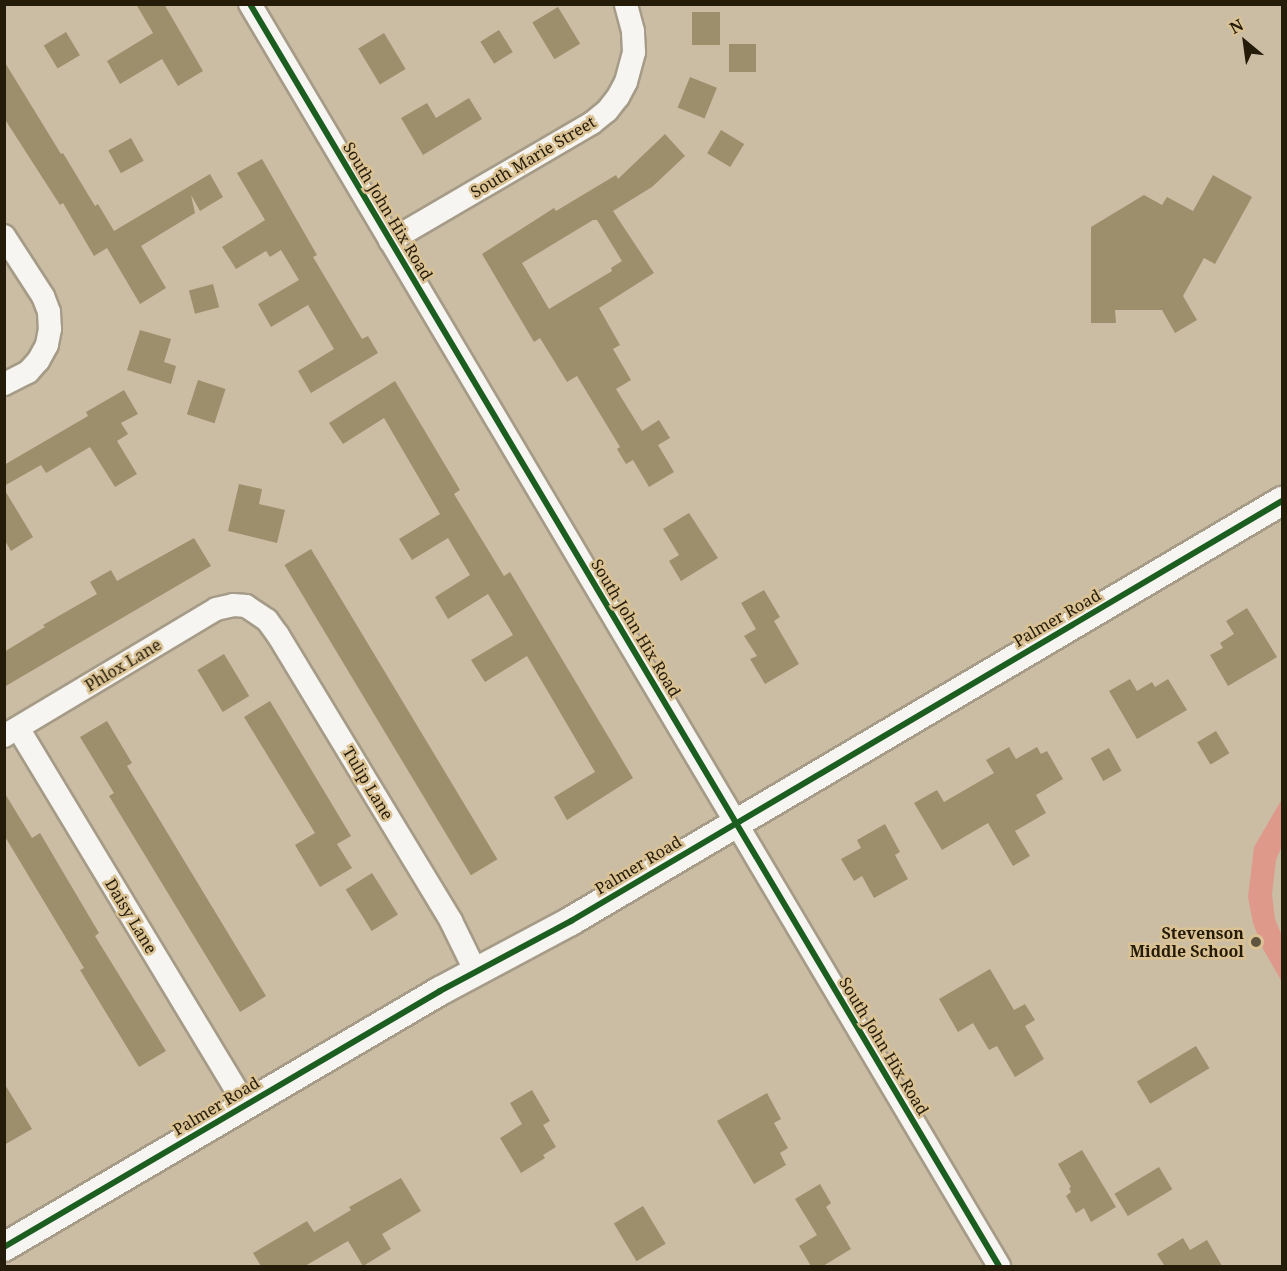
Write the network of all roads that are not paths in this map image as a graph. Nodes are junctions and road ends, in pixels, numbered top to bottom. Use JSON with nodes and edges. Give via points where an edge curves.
{"nodes":[{"id":1,"x":250,"y":4,"type":"edge"},
{"id":2,"x":626,"y":4,"type":"edge"},
{"id":3,"x":4,"y":236,"type":"edge"},
{"id":4,"x":390,"y":241,"type":"junction"},
{"id":5,"x":4,"y":384,"type":"edge"},
{"id":6,"x":1282,"y":501,"type":"edge"},
{"id":7,"x":246,"y":606,"type":"joint"},
{"id":8,"x":11,"y":732,"type":"edge"},
{"id":9,"x":736,"y":823,"type":"junction"},
{"id":10,"x":476,"y":972,"type":"junction"},
{"id":11,"x":245,"y":1104,"type":"junction"},
{"id":12,"x":8,"y":1239,"type":"edge"},
{"id":13,"x":999,"y":1266,"type":"edge"}],
"edges":[{"from":1,"to":4,"type":"street","name":"South John Hix Road"},
{"from":2,"to":4,"type":"street","name":"South Marie Street","via":[[634,52],[626,82],[607,111]]},
{"from":3,"to":5,"type":"street","via":[[43,296],[50,329],[38,361],[28,372]]},
{"from":4,"to":9,"type":"street","name":"South John Hix Road"},
{"from":6,"to":9,"type":"street","name":"Palmer Road"},
{"from":7,"to":8,"type":"street","name":"Phlox Lane","via":[[216,609]]},
{"from":7,"to":10,"type":"street","name":"Tulip Lane","via":[[267,620],[278,635],[451,921]]},
{"from":8,"to":11,"type":"street","name":"Daisy Lane"},
{"from":9,"to":10,"type":"street","name":"Palmer Road"},
{"from":9,"to":13,"type":"street","name":"South John Hix Road"},
{"from":10,"to":11,"type":"street","name":"Palmer Road"},
{"from":11,"to":12,"type":"street","name":"Palmer Road"}]}
